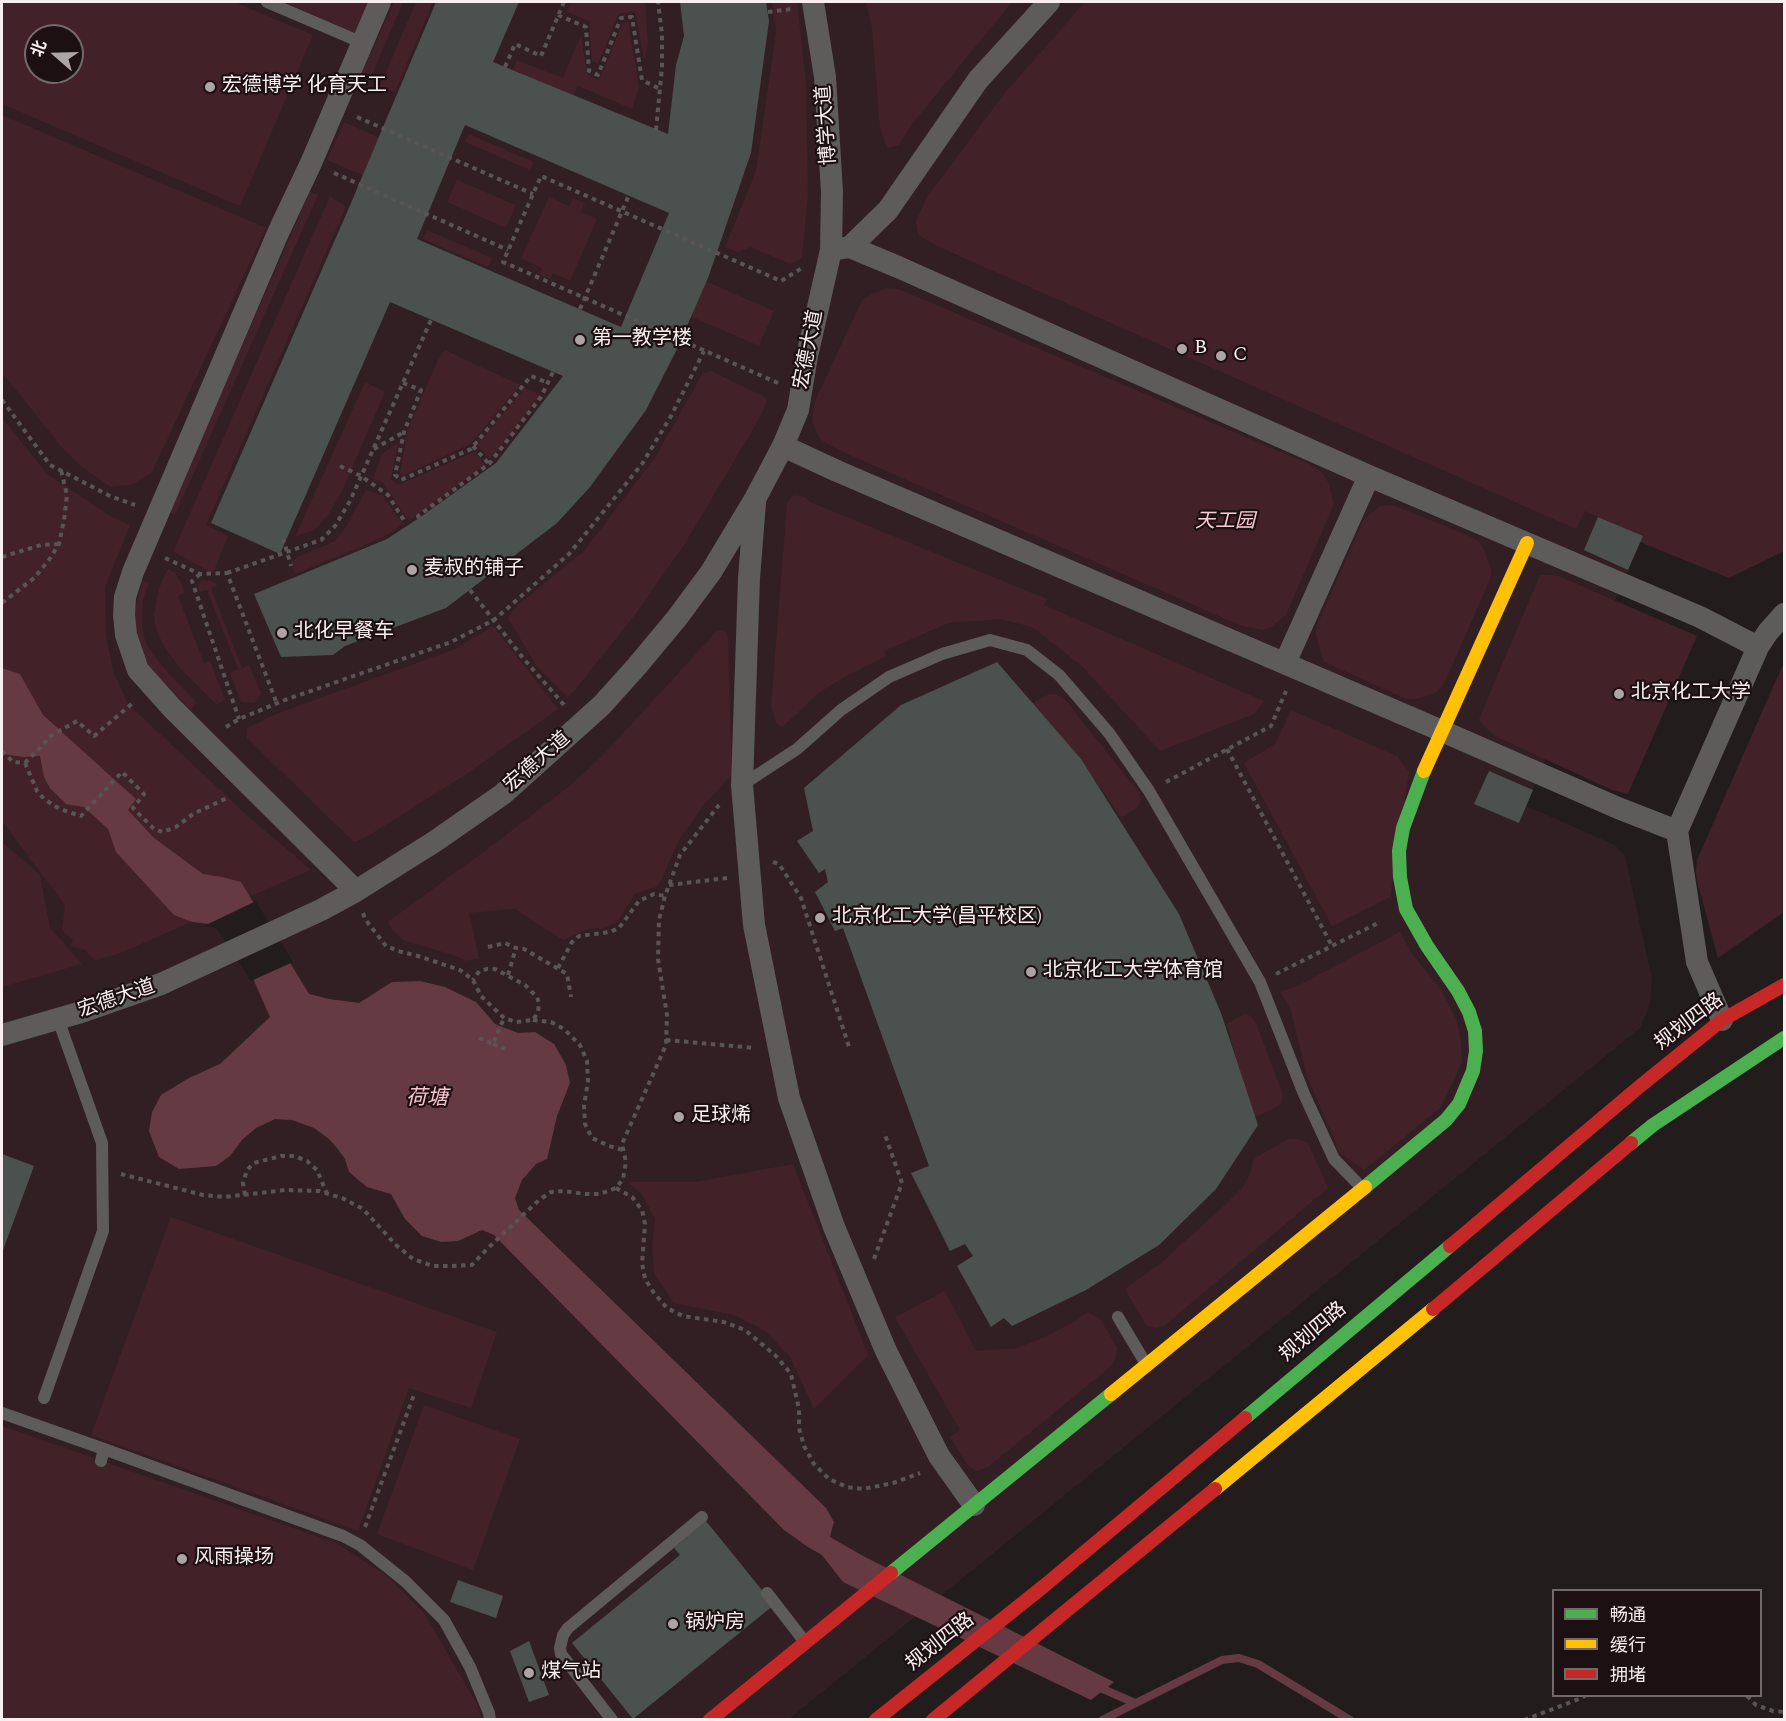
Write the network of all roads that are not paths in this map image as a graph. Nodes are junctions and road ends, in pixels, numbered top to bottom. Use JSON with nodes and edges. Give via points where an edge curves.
{"nodes":[{"id":1,"x":267,"y":2,"type":"edge"},
{"id":2,"x":380,"y":2,"type":"edge"},
{"id":3,"x":813,"y":2,"type":"edge"},
{"id":4,"x":1049,"y":2,"type":"edge"},
{"id":5,"x":363,"y":43,"type":"junction"},
{"id":6,"x":841,"y":248,"type":"junction"},
{"id":7,"x":783,"y":446,"type":"junction"},
{"id":8,"x":1369,"y":476,"type":"junction"},
{"id":9,"x":755,"y":499,"type":"junction"},
{"id":10,"x":1527,"y":543,"type":"junction"},
{"id":11,"x":1785,"y":614,"type":"edge"},
{"id":12,"x":1758,"y":647,"type":"junction"},
{"id":13,"x":1291,"y":666,"type":"junction"},
{"id":14,"x":1442,"y":730,"type":"junction"},
{"id":15,"x":742,"y":785,"type":"junction"},
{"id":16,"x":1677,"y":831,"type":"junction"},
{"id":17,"x":356,"y":891,"type":"junction"},
{"id":18,"x":1785,"y":985,"type":"edge"},
{"id":19,"x":58,"y":1019,"type":"junction"},
{"id":20,"x":1722,"y":1020,"type":"junction"},
{"id":21,"x":2,"y":1035,"type":"edge"},
{"id":22,"x":1785,"y":1038,"type":"edge"},
{"id":23,"x":1363,"y":1189,"type":"junction"},
{"id":24,"x":1118,"y":1317,"type":"dead end"},
{"id":25,"x":1146,"y":1364,"type":"junction"},
{"id":26,"x":44,"y":1398,"type":"dead end"},
{"id":27,"x":2,"y":1413,"type":"edge"},
{"id":28,"x":974,"y":1505,"type":"junction"},
{"id":29,"x":702,"y":1517,"type":"dead end"},
{"id":30,"x":767,"y":1593,"type":"dead end"},
{"id":31,"x":805,"y":1642,"type":"junction"},
{"id":32,"x":490,"y":1719,"type":"edge"},
{"id":33,"x":612,"y":1719,"type":"edge"},
{"id":34,"x":710,"y":1719,"type":"edge"},
{"id":35,"x":876,"y":1719,"type":"edge"},
{"id":36,"x":933,"y":1719,"type":"edge"}],
"edges":[{"from":1,"to":5,"type":"lane"},
{"from":2,"to":5,"type":"street"},
{"from":3,"to":6,"type":"street","name":"博学大道","via":[[825,77],[832,192]]},
{"from":4,"to":6,"type":"street","via":[[978,80],[888,210]]},
{"from":5,"to":17,"type":"street","via":[[143,547],[125,597],[126,635],[138,670]]},
{"from":6,"to":7,"type":"street","name":"宏德大道","via":[[807,356],[798,410]]},
{"from":6,"to":8,"type":"street"},
{"from":7,"to":9,"type":"street","name":"宏德大道"},
{"from":7,"to":13,"type":"street"},
{"from":8,"to":10,"type":"street"},
{"from":8,"to":13,"type":"street"},
{"from":9,"to":15,"type":"street"},
{"from":9,"to":17,"type":"street","name":"宏德大道","via":[[711,572],[677,618],[583,724],[503,794]]},
{"from":10,"to":12,"type":"street","via":[[1700,617]]},
{"from":10,"to":14,"type":"main road"},
{"from":11,"to":12,"type":"street"},
{"from":12,"to":16,"type":"street"},
{"from":13,"to":14,"type":"street"},
{"from":14,"to":16,"type":"street"},
{"from":14,"to":23,"type":"main road","via":[[1403,828],[1400,877],[1406,909],[1468,1012],[1475,1031],[1473,1071],[1459,1104],[1446,1120]]},
{"from":15,"to":23,"type":"lane","via":[[889,677],[942,654],[990,640],[1027,650],[1059,675],[1109,733],[1149,791],[1260,982],[1334,1159]]},
{"from":15,"to":28,"type":"street","via":[[754,925],[789,1098],[834,1227],[886,1351],[939,1456]]},
{"from":16,"to":20,"type":"street","via":[[1697,962]]},
{"from":17,"to":19,"type":"street","name":"宏德大道","via":[[161,984]]},
{"from":18,"to":20,"type":"main road","name":"规划四路"},
{"from":19,"to":21,"type":"street","name":"宏德大道"},
{"from":19,"to":26,"type":"lane","via":[[102,1143],[103,1231]]},
{"from":20,"to":35,"type":"main road","name":"规划四路","via":[[1425,1264],[1044,1586]]},
{"from":22,"to":36,"type":"main road","via":[[1653,1125]]},
{"from":23,"to":25,"type":"main road"},
{"from":24,"to":25,"type":"lane"},
{"from":25,"to":28,"type":"main road"},
{"from":27,"to":32,"type":"lane","via":[[103,1455],[360,1545],[405,1581],[444,1620],[470,1667]]},
{"from":28,"to":31,"type":"main road"},
{"from":29,"to":33,"type":"lane","via":[[563,1635],[561,1654]]},
{"from":30,"to":31,"type":"lane"},
{"from":31,"to":34,"type":"main road"}]}
